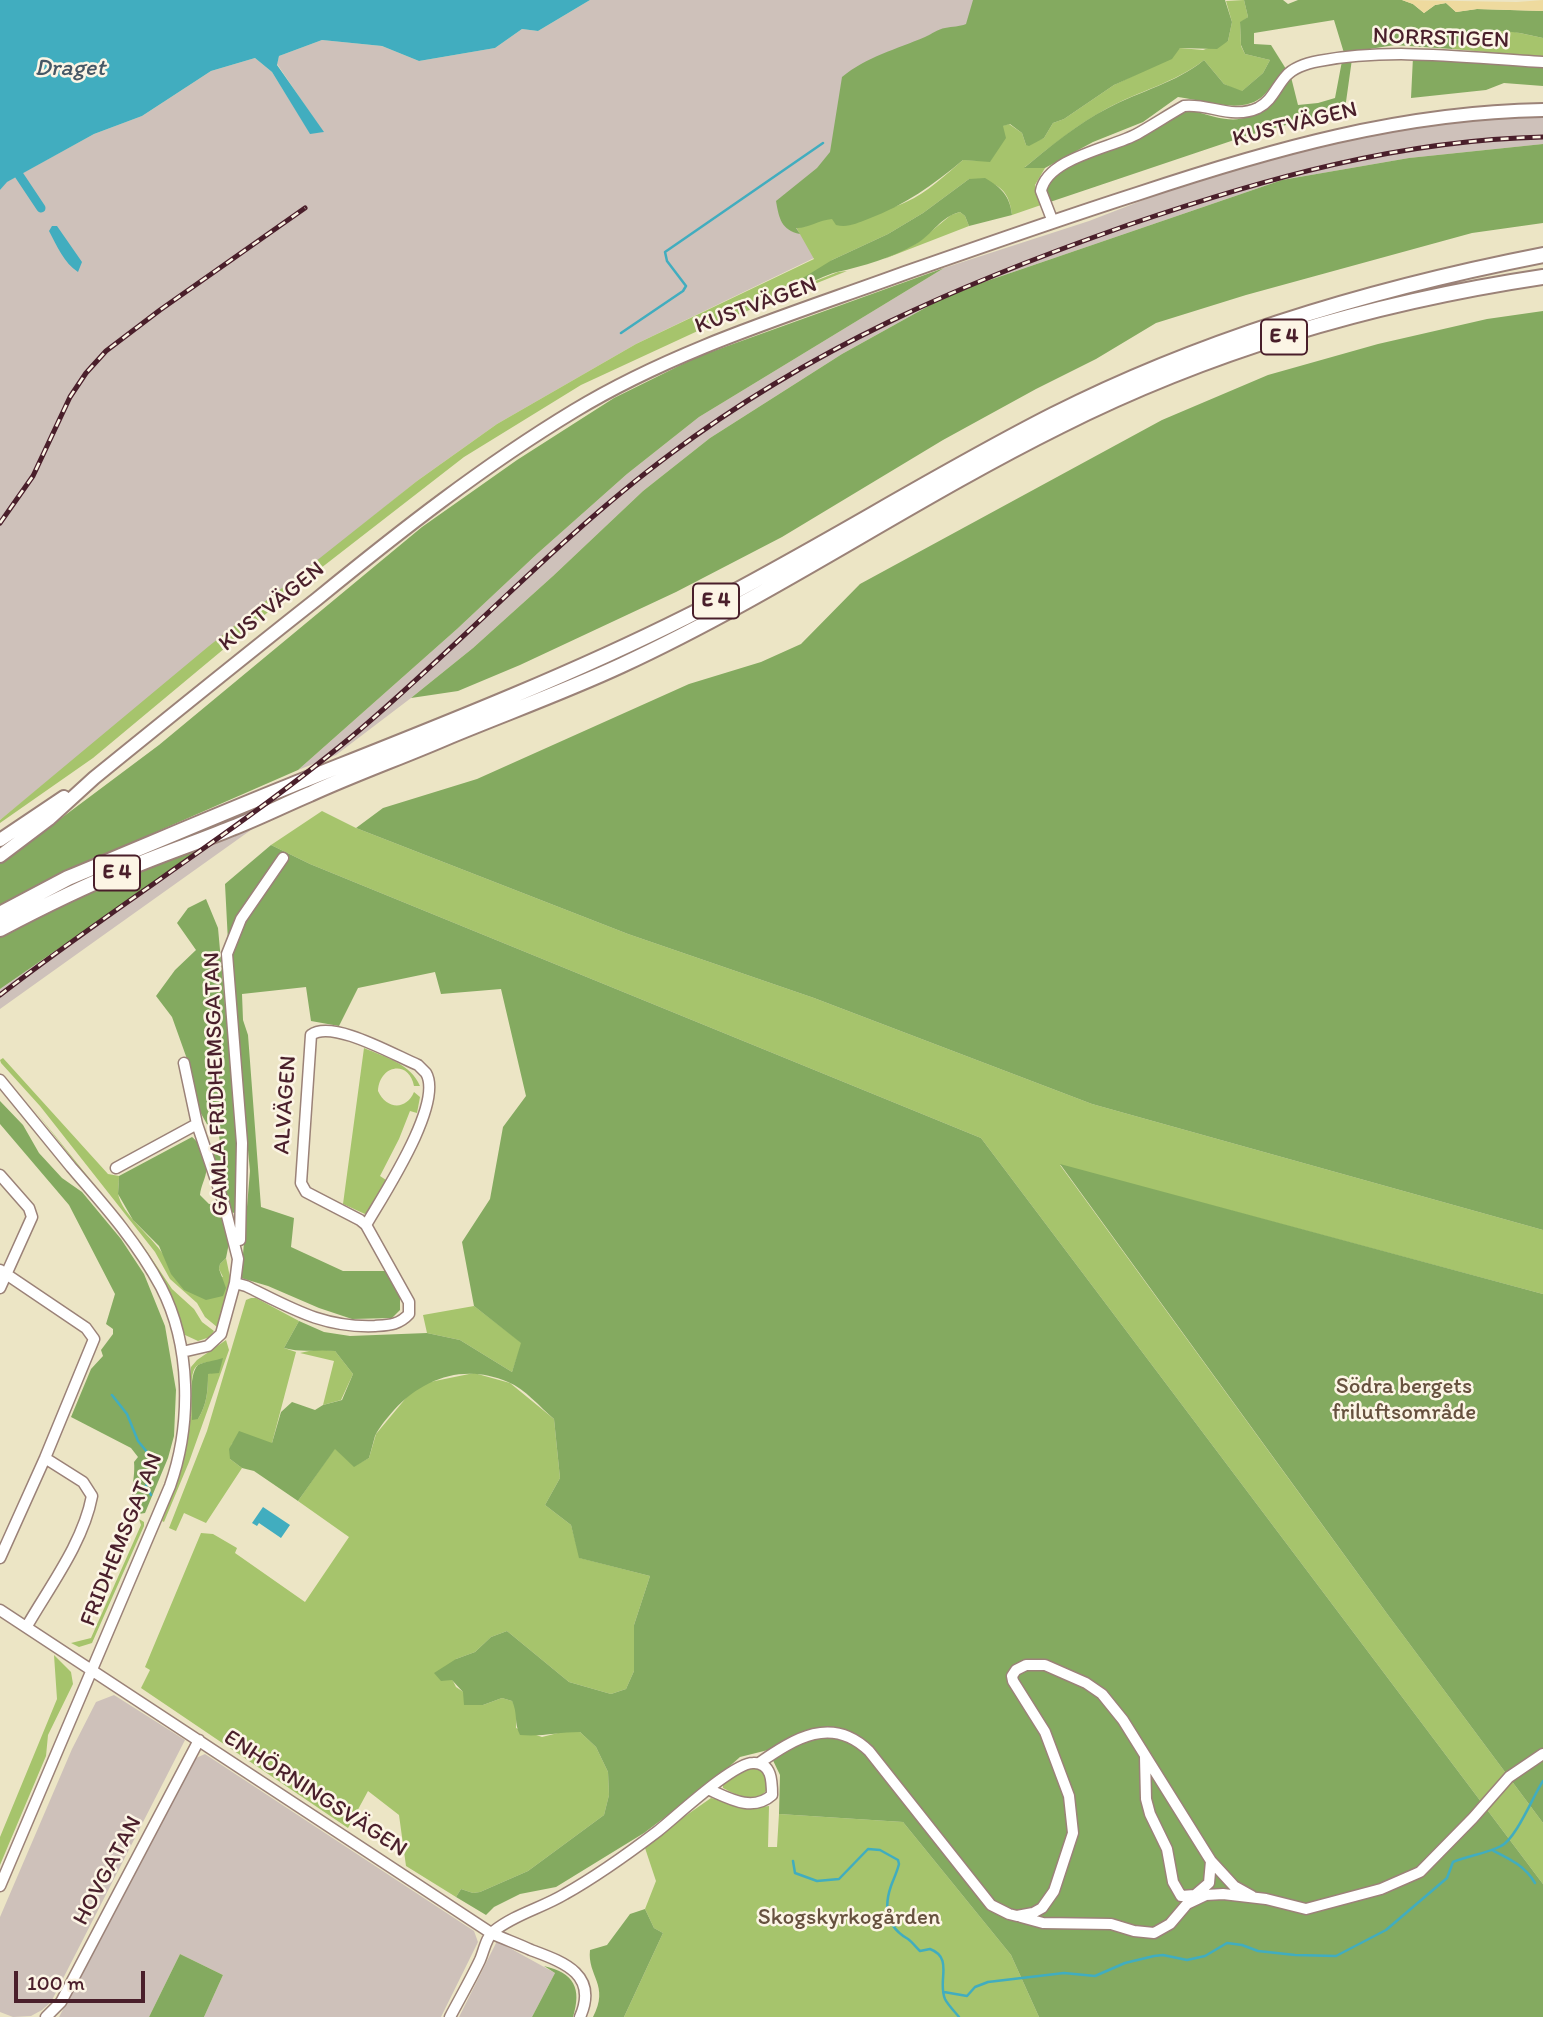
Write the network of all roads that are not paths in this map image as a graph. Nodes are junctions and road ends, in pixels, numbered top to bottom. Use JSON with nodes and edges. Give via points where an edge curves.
{"nodes":[{"id":1,"x":1543,"y":62,"type":"edge"},
{"id":2,"x":1543,"y":110,"type":"edge"},
{"id":3,"x":1053,"y":222,"type":"junction"},
{"id":4,"x":1543,"y":255,"type":"edge"},
{"id":5,"x":1543,"y":277,"type":"edge"},
{"id":6,"x":1543,"y":284,"type":"edge"},
{"id":7,"x":1287,"y":336,"type":"junction"},
{"id":8,"x":94,"y":778,"type":"junction"},
{"id":9,"x":0,"y":840,"type":"edge"},
{"id":10,"x":0,"y":856,"type":"edge"},
{"id":11,"x":283,"y":858,"type":"dead end"},
{"id":12,"x":0,"y":914,"type":"edge"},
{"id":13,"x":0,"y":929,"type":"edge"},
{"id":14,"x":184,"y":1063,"type":"dead end"},
{"id":15,"x":0,"y":1080,"type":"edge"},
{"id":16,"x":197,"y":1124,"type":"junction"},
{"id":17,"x":116,"y":1168,"type":"dead end"},
{"id":18,"x":0,"y":1175,"type":"edge"},
{"id":19,"x":366,"y":1224,"type":"junction"},
{"id":20,"x":240,"y":1240,"type":"dead end"},
{"id":21,"x":3,"y":1272,"type":"edge"},
{"id":22,"x":235,"y":1283,"type":"junction"},
{"id":23,"x":0,"y":1288,"type":"edge"},
{"id":24,"x":182,"y":1352,"type":"junction"},
{"id":25,"x":45,"y":1458,"type":"junction"},
{"id":26,"x":0,"y":1558,"type":"edge"},
{"id":27,"x":0,"y":1610,"type":"edge"},
{"id":28,"x":27,"y":1626,"type":"junction"},
{"id":29,"x":92,"y":1669,"type":"junction"},
{"id":30,"x":199,"y":1740,"type":"junction"},
{"id":31,"x":1543,"y":1754,"type":"edge"},
{"id":32,"x":1146,"y":1757,"type":"junction"},
{"id":33,"x":759,"y":1763,"type":"junction"},
{"id":34,"x":710,"y":1790,"type":"junction"},
{"id":35,"x":1211,"y":1861,"type":"junction"},
{"id":36,"x":0,"y":1886,"type":"edge"},
{"id":37,"x":1256,"y":1898,"type":"junction"},
{"id":38,"x":1017,"y":1916,"type":"junction"},
{"id":39,"x":491,"y":1933,"type":"junction"},
{"id":40,"x":46,"y":2017,"type":"edge"},
{"id":41,"x":450,"y":2017,"type":"edge"},
{"id":42,"x":580,"y":2017,"type":"edge"}],
"edges":[{"from":1,"to":3,"type":"street","name":"NORRSTIGEN","via":[[1371,53],[1303,65],[1285,76],[1257,108],[1228,113],[1184,106],[1135,135],[1094,149],[1055,171],[1041,191]]},
{"from":2,"to":3,"type":"main road","name":"KUSTVÄGEN","via":[[1384,125],[1320,138],[1184,177]]},
{"from":3,"to":8,"type":"main road","name":"KUSTVÄGEN","via":[[696,350],[573,411],[417,519]]},
{"from":4,"to":12,"type":"highway","number":"E 4","via":[[1369,294],[1160,366],[950,469],[615,652],[68,878]]},
{"from":5,"to":7,"type":"highway","number":"E 4","via":[[1373,309]]},
{"from":6,"to":7,"type":"highway","number":"E 4"},
{"from":7,"to":13,"type":"highway","number":"E 4","via":[[1172,377],[1064,424],[692,631],[622,665],[124,870]]},
{"from":8,"to":9,"type":"main road","name":"KUSTVÄGEN"},
{"from":8,"to":10,"type":"main road","name":"KUSTVÄGEN"},
{"from":11,"to":20,"type":"street","name":"GAMLA FRIDHEMSGATAN","via":[[241,919],[227,954],[242,1143]]},
{"from":14,"to":16,"type":"street"},
{"from":15,"to":24,"type":"street","name":"FRIDHEMSGATAN","via":[[122,1225],[162,1289]]},
{"from":16,"to":17,"type":"street"},
{"from":16,"to":22,"type":"street","via":[[238,1259]]},
{"from":18,"to":21,"type":"street","via":[[32,1212]]},
{"from":19,"to":19,"type":"street","name":"ALVÄGEN","via":[[419,1129],[428,1081],[418,1065],[340,1031],[319,1029],[311,1035],[301,1183],[306,1192]]},
{"from":19,"to":22,"type":"street","via":[[410,1302],[409,1314],[398,1323],[353,1327],[323,1322]]},
{"from":21,"to":23,"type":"street"},
{"from":21,"to":25,"type":"street","via":[[86,1328],[94,1339]]},
{"from":22,"to":24,"type":"street","via":[[219,1337],[208,1346]]},
{"from":24,"to":29,"type":"street","name":"FRIDHEMSGATAN","via":[[184,1404],[173,1475]]},
{"from":25,"to":26,"type":"street"},
{"from":25,"to":28,"type":"street","via":[[83,1482],[92,1496],[74,1543]]},
{"from":27,"to":28,"type":"street","name":"ENHÖRNINGSVÄGEN"},
{"from":28,"to":29,"type":"street","name":"ENHÖRNINGSVÄGEN"},
{"from":29,"to":30,"type":"street","name":"ENHÖRNINGSVÄGEN"},
{"from":29,"to":36,"type":"street","name":"FRIDHEMSGATAN"},
{"from":30,"to":39,"type":"street","name":"ENHÖRNINGSVÄGEN"},
{"from":30,"to":40,"type":"street","name":"HOVGATAN","via":[[61,2002]]},
{"from":31,"to":37,"type":"street","via":[[1509,1777],[1413,1877],[1306,1909]]},
{"from":32,"to":35,"type":"street"},
{"from":32,"to":35,"type":"street","via":[[1146,1799],[1181,1896],[1195,1895],[1209,1884]]},
{"from":32,"to":38,"type":"street","via":[[1112,1703],[1086,1683],[1045,1665],[1016,1670],[1013,1681],[1045,1732],[1073,1814],[1073,1833],[1048,1902],[1033,1913]]},
{"from":33,"to":34,"type":"street","via":[[738,1767]]},
{"from":33,"to":34,"type":"street","via":[[773,1780],[772,1795],[766,1800],[738,1802]]},
{"from":33,"to":38,"type":"street","via":[[816,1733],[856,1739],[991,1905]]},
{"from":34,"to":39,"type":"street","via":[[564,1895]]},
{"from":35,"to":37,"type":"street","via":[[1234,1886]]},
{"from":37,"to":38,"type":"street","via":[[1215,1894],[1197,1898],[1154,1933],[1111,1924],[1043,1923]]},
{"from":39,"to":41,"type":"street"},
{"from":39,"to":42,"type":"street","name":"ENHÖRNINGSVÄGEN","via":[[559,1960],[578,1973],[585,1995]]}]}
